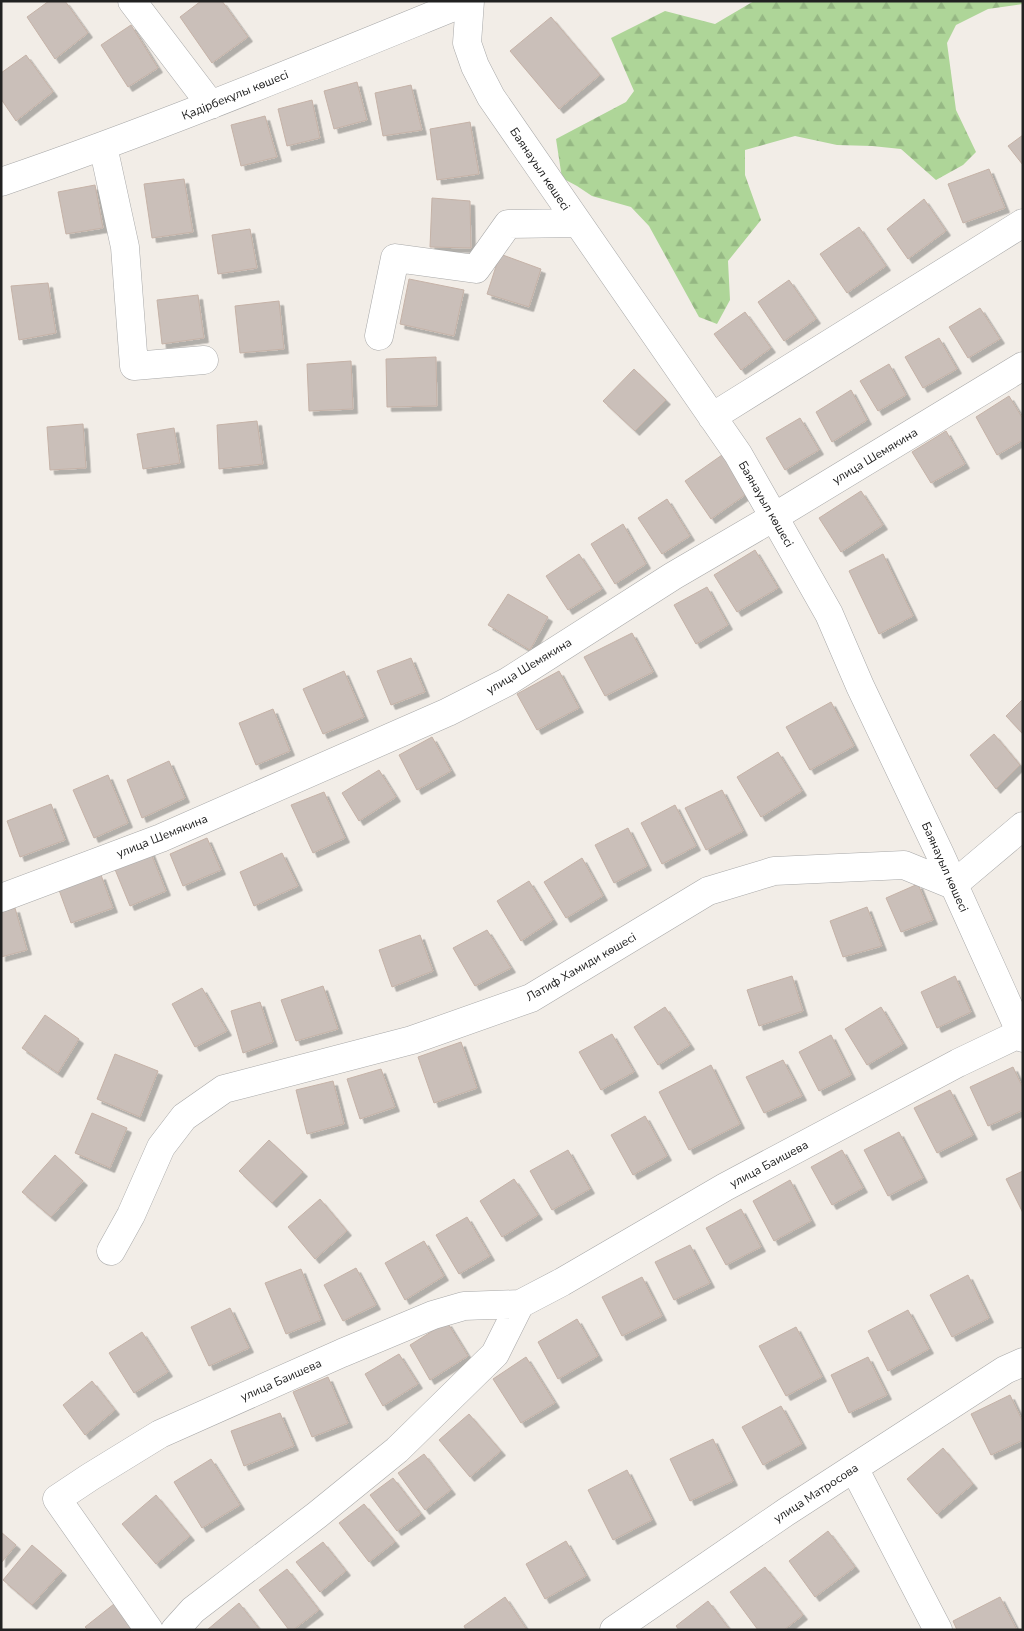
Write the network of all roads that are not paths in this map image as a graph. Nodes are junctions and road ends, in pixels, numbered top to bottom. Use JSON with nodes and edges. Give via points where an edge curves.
{"nodes":[{"id":1,"x":132,"y":1,"type":"edge"},
{"id":2,"x":469,"y":1,"type":"edge"},
{"id":3,"x":211,"y":105,"type":"junction"},
{"id":4,"x":103,"y":146,"type":"junction"},
{"id":5,"x":1,"y":182,"type":"edge"},
{"id":6,"x":577,"y":223,"type":"junction"},
{"id":7,"x":1023,"y":223,"type":"edge"},
{"id":8,"x":379,"y":336,"type":"dead end"},
{"id":9,"x":204,"y":360,"type":"dead end"},
{"id":10,"x":1023,"y":366,"type":"edge"},
{"id":11,"x":712,"y":417,"type":"junction"},
{"id":12,"x":774,"y":517,"type":"junction"},
{"id":13,"x":1023,"y":826,"type":"edge"},
{"id":14,"x":953,"y":885,"type":"junction"},
{"id":15,"x":1,"y":898,"type":"edge"},
{"id":16,"x":1022,"y":1035,"type":"edge"},
{"id":17,"x":111,"y":1251,"type":"dead end"},
{"id":18,"x":520,"y":1304,"type":"junction"},
{"id":19,"x":1023,"y":1362,"type":"edge"},
{"id":20,"x":854,"y":1468,"type":"junction"},
{"id":21,"x":149,"y":1630,"type":"edge"},
{"id":22,"x":175,"y":1630,"type":"edge"},
{"id":23,"x":614,"y":1630,"type":"edge"},
{"id":24,"x":938,"y":1630,"type":"edge"}],
"edges":[{"from":1,"to":3,"type":"street"},
{"from":2,"to":3,"type":"street","name":"Қадірбекұлы көшесі"},
{"from":2,"to":6,"type":"street","name":"Баянауыл көшесі","via":[[467,42],[491,97]]},
{"from":3,"to":4,"type":"street","name":"Қадірбекұлы көшесі"},
{"from":4,"to":5,"type":"street","name":"Қадірбекұлы көшесі"},
{"from":4,"to":9,"type":"street","via":[[125,247],[134,366]]},
{"from":6,"to":8,"type":"street","via":[[508,224],[476,269],[395,258]]},
{"from":6,"to":11,"type":"street","name":"Баянауыл көшесі"},
{"from":7,"to":11,"type":"street"},
{"from":10,"to":12,"type":"street","name":"улица Шемякина"},
{"from":11,"to":12,"type":"street","name":"Баянауыл көшесі","via":[[738,454]]},
{"from":12,"to":14,"type":"street","name":"Баянауыл көшесі","via":[[829,614]]},
{"from":12,"to":15,"type":"street","name":"улица Шемякина","via":[[673,576],[507,682],[448,712],[161,838]]},
{"from":13,"to":14,"type":"street"},
{"from":14,"to":16,"type":"street","name":"Баянауыл көшесі"},
{"from":14,"to":17,"type":"street","name":"Латиф Хамиди көшесі","via":[[904,865],[774,871],[708,891],[531,998],[412,1040],[224,1089],[184,1116],[162,1147],[131,1216]]},
{"from":16,"to":18,"type":"street","name":"улица Баишева","via":[[958,1062]]},
{"from":18,"to":21,"type":"street","name":"улица Баишева","via":[[464,1306],[433,1314],[160,1434],[57,1499]]},
{"from":18,"to":22,"type":"street","via":[[495,1354],[397,1450],[317,1516],[193,1610]]},
{"from":19,"to":20,"type":"street","name":"улица Матросова","via":[[1005,1370]]},
{"from":20,"to":23,"type":"street","name":"улица Матросова"},
{"from":20,"to":24,"type":"street"}]}
